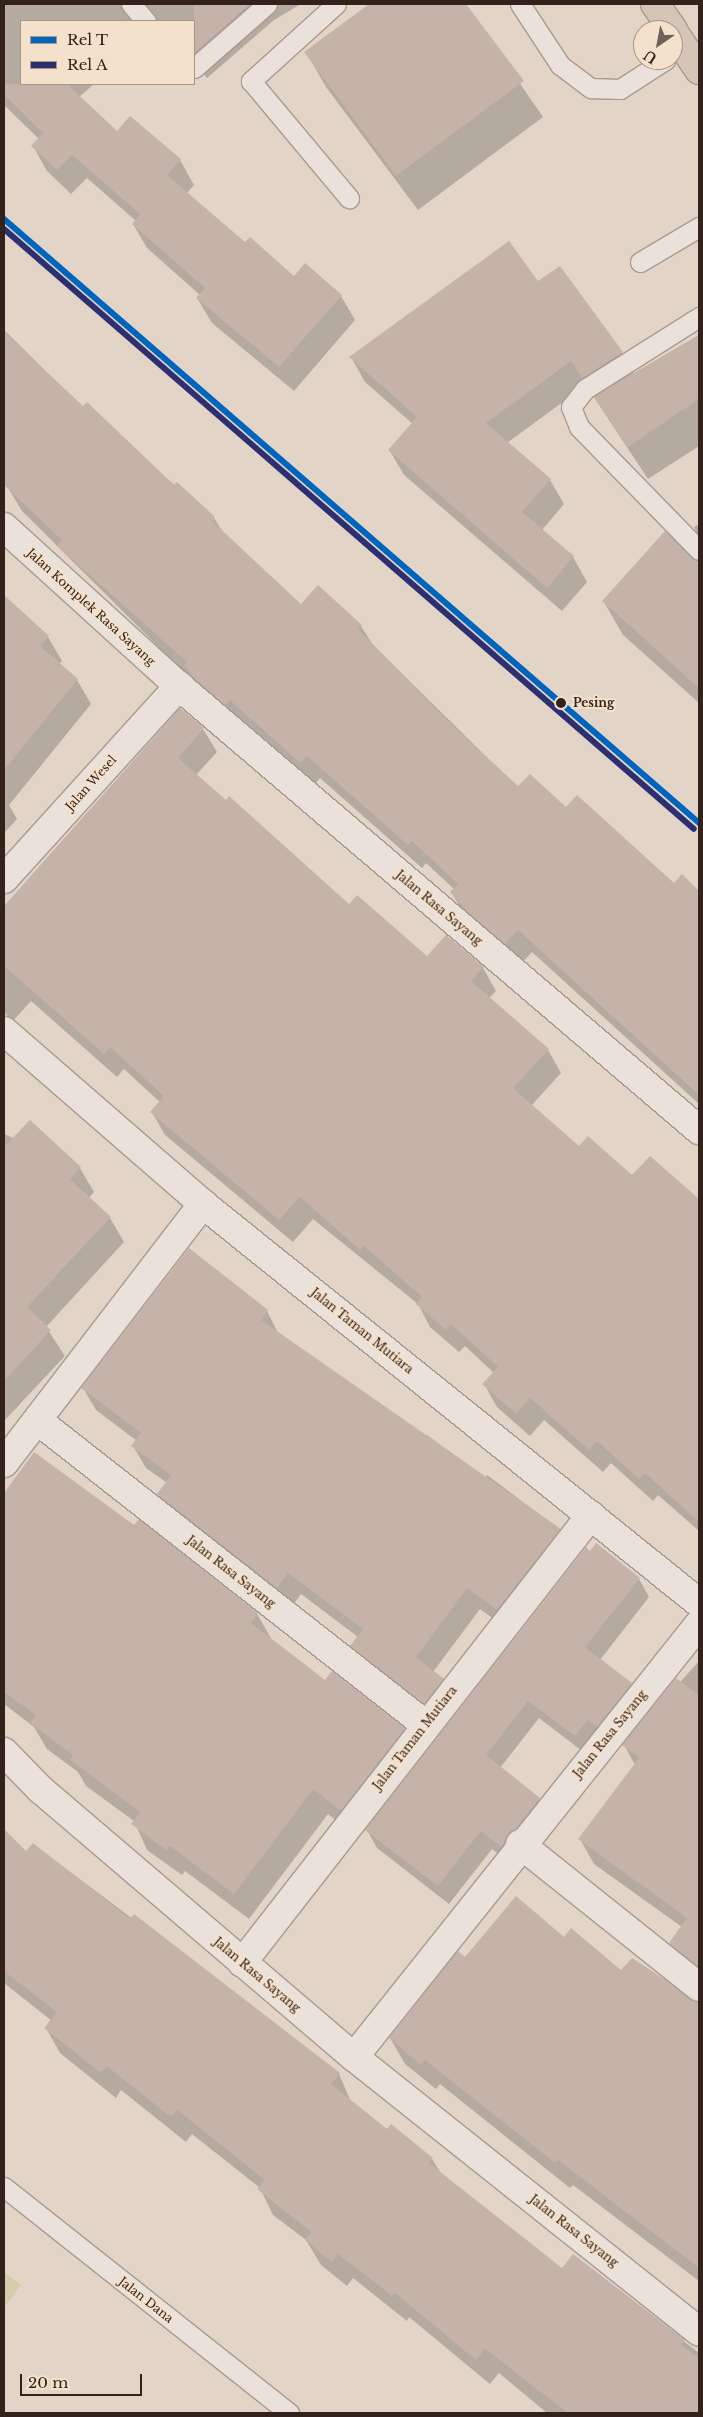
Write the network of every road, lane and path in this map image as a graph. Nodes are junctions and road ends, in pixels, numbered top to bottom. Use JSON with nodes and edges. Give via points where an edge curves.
{"nodes":[{"id":1,"x":131,"y":4,"type":"edge"},
{"id":2,"x":266,"y":4,"type":"edge"},
{"id":3,"x":336,"y":4,"type":"edge"},
{"id":4,"x":520,"y":4,"type":"edge"},
{"id":5,"x":145,"y":20,"type":"edge"},
{"id":6,"x":195,"y":67,"type":"edge"},
{"id":7,"x":638,"y":70,"type":"edge"},
{"id":8,"x":349,"y":198,"type":"dead end"},
{"id":9,"x":699,"y":227,"type":"edge"},
{"id":10,"x":640,"y":262,"type":"dead end"},
{"id":11,"x":699,"y":317,"type":"edge"},
{"id":12,"x":4,"y":527,"type":"edge"},
{"id":13,"x":699,"y":550,"type":"edge"},
{"id":14,"x":179,"y":686,"type":"junction"},
{"id":15,"x":4,"y":879,"type":"edge"},
{"id":16,"x":4,"y":1031,"type":"edge"},
{"id":17,"x":699,"y":1130,"type":"edge"},
{"id":18,"x":203,"y":1204,"type":"junction"},
{"id":19,"x":37,"y":1420,"type":"junction"},
{"id":20,"x":4,"y":1463,"type":"edge"},
{"id":21,"x":591,"y":1515,"type":"junction"},
{"id":22,"x":699,"y":1603,"type":"edge"},
{"id":23,"x":699,"y":1624,"type":"edge"},
{"id":24,"x":425,"y":1724,"type":"junction"},
{"id":25,"x":4,"y":1752,"type":"edge"},
{"id":26,"x":520,"y":1844,"type":"junction"},
{"id":27,"x":242,"y":1963,"type":"junction"},
{"id":28,"x":699,"y":1987,"type":"edge"},
{"id":29,"x":354,"y":2057,"type":"junction"},
{"id":30,"x":4,"y":2187,"type":"edge"},
{"id":31,"x":699,"y":2331,"type":"edge"},
{"id":32,"x":289,"y":2413,"type":"edge"}],
"edges":[{"from":1,"to":5,"type":"lane"},
{"from":2,"to":6,"type":"lane"},
{"from":3,"to":8,"type":"lane","via":[[251,81]]},
{"from":4,"to":7,"type":"lane","via":[[560,65],[591,88],[620,89]]},
{"from":9,"to":10,"type":"lane"},
{"from":11,"to":13,"type":"lane","via":[[585,388],[571,407],[579,427]]},
{"from":12,"to":14,"type":"street","name":"Jalan Komplek Rasa Sayang"},
{"from":14,"to":15,"type":"street","name":"Jalan Wesel"},
{"from":14,"to":17,"type":"street","name":"Jalan Rasa Sayang"},
{"from":16,"to":18,"type":"street","name":"Jalan Taman Mutiara"},
{"from":18,"to":19,"type":"street"},
{"from":18,"to":21,"type":"street","name":"Jalan Taman Mutiara"},
{"from":19,"to":20,"type":"street"},
{"from":19,"to":24,"type":"street","name":"Jalan Rasa Sayang"},
{"from":21,"to":22,"type":"street","name":"Jalan Taman Mutiara"},
{"from":21,"to":24,"type":"street","name":"Jalan Taman Mutiara"},
{"from":23,"to":26,"type":"street","name":"Jalan Rasa Sayang"},
{"from":24,"to":27,"type":"street","name":"Jalan Taman Mutiara"},
{"from":25,"to":27,"type":"street","name":"Jalan Rasa Sayang","via":[[40,1789]]},
{"from":26,"to":28,"type":"street"},
{"from":26,"to":29,"type":"street","name":"Jalan Rasa Sayang"},
{"from":27,"to":29,"type":"street","name":"Jalan Rasa Sayang"},
{"from":29,"to":31,"type":"street","name":"Jalan Rasa Sayang"},
{"from":30,"to":32,"type":"lane","name":"Jalan Dana"}]}
